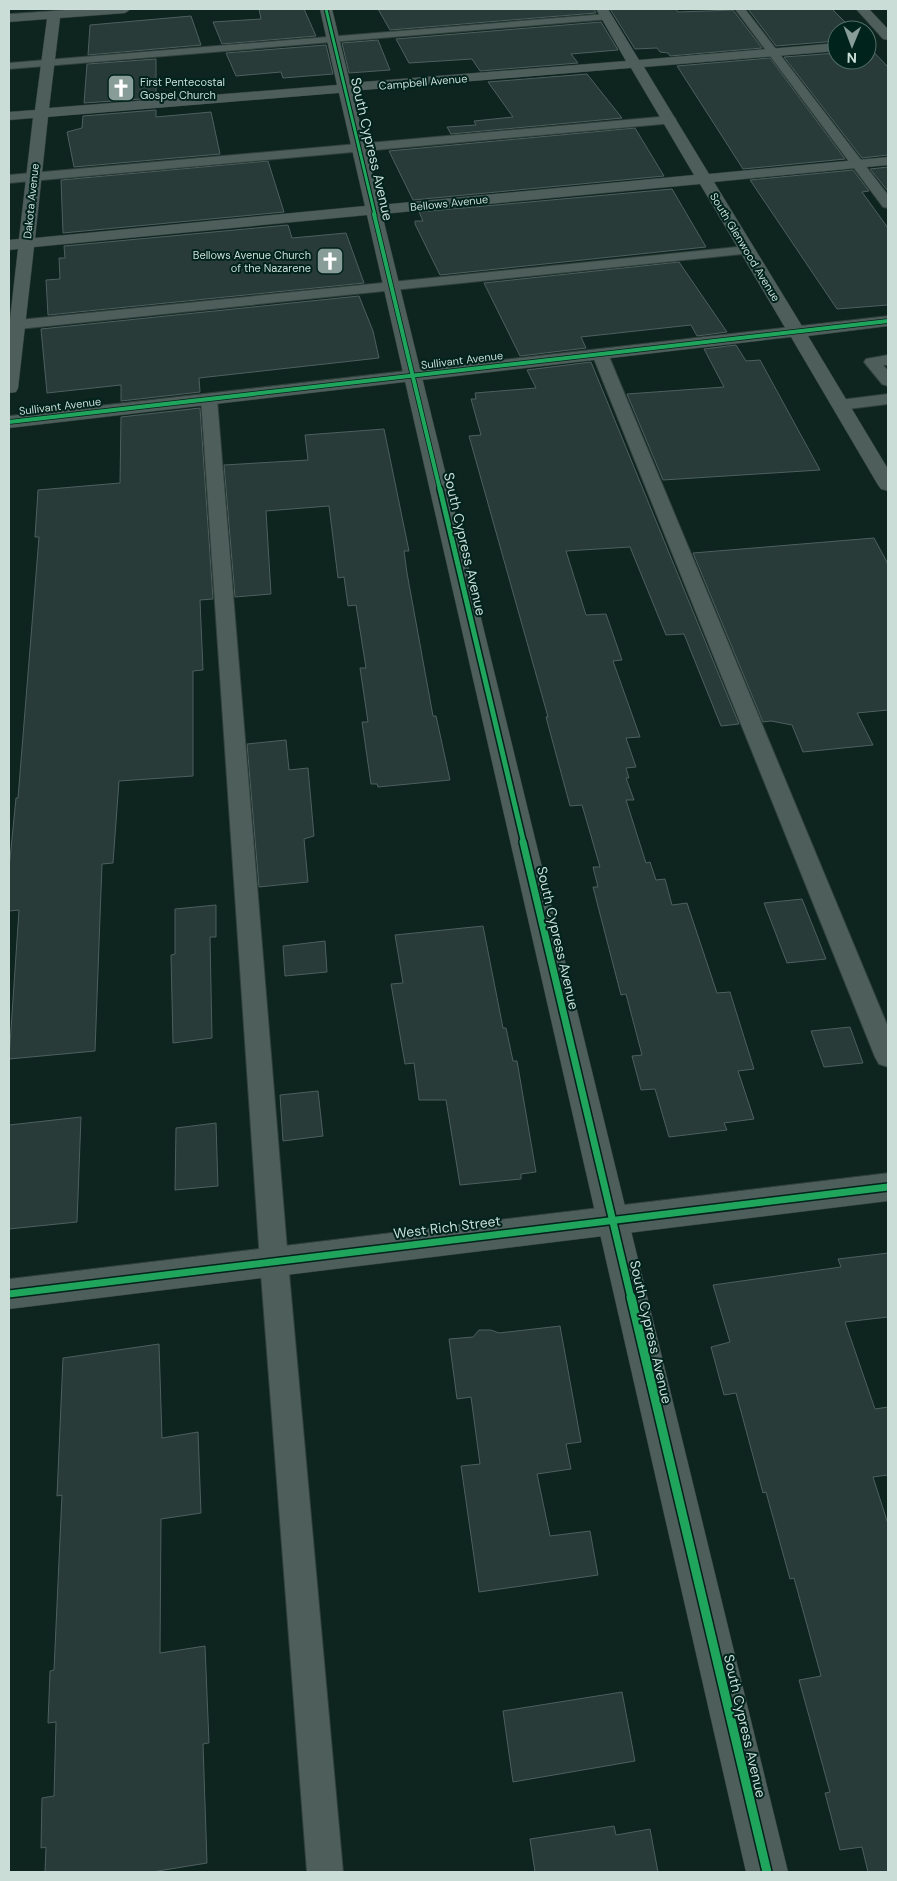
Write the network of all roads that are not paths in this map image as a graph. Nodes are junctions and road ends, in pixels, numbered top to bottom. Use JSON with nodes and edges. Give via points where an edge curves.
{"nodes":[{"id":1,"x":125,"y":9,"type":"edge"},
{"id":2,"x":326,"y":9,"type":"edge"},
{"id":3,"x":740,"y":9,"type":"edge"},
{"id":4,"x":862,"y":9,"type":"edge"},
{"id":5,"x":604,"y":13,"type":"edge"},
{"id":6,"x":54,"y":14,"type":"junction"},
{"id":7,"x":9,"y":18,"type":"edge"},
{"id":8,"x":888,"y":36,"type":"edge"},
{"id":9,"x":333,"y":39,"type":"junction"},
{"id":10,"x":827,"y":48,"type":"edge"},
{"id":11,"x":775,"y":52,"type":"junction"},
{"id":12,"x":48,"y":64,"type":"junction"},
{"id":13,"x":636,"y":64,"type":"junction"},
{"id":14,"x":9,"y":66,"type":"edge"},
{"id":15,"x":345,"y":89,"type":"junction"},
{"id":16,"x":41,"y":113,"type":"junction"},
{"id":17,"x":9,"y":116,"type":"edge"},
{"id":18,"x":670,"y":120,"type":"junction"},
{"id":19,"x":358,"y":146,"type":"junction"},
{"id":20,"x":888,"y":160,"type":"edge"},
{"id":21,"x":858,"y":164,"type":"junction"},
{"id":22,"x":33,"y":176,"type":"junction"},
{"id":23,"x":9,"y":178,"type":"edge"},
{"id":24,"x":705,"y":178,"type":"junction"},
{"id":25,"x":888,"y":204,"type":"edge"},
{"id":26,"x":374,"y":210,"type":"junction"},
{"id":27,"x":26,"y":243,"type":"junction"},
{"id":28,"x":9,"y":245,"type":"edge"},
{"id":29,"x":747,"y":250,"type":"junction"},
{"id":30,"x":393,"y":286,"type":"junction"},
{"id":31,"x":888,"y":321,"type":"edge"},
{"id":32,"x":13,"y":326,"type":"edge"},
{"id":33,"x":796,"y":332,"type":"junction"},
{"id":34,"x":600,"y":354,"type":"junction"},
{"id":35,"x":888,"y":360,"type":"edge"},
{"id":36,"x":412,"y":376,"type":"junction"},
{"id":37,"x":888,"y":381,"type":"edge"},
{"id":38,"x":9,"y":388,"type":"edge"},
{"id":39,"x":209,"y":399,"type":"junction"},
{"id":40,"x":888,"y":399,"type":"edge"},
{"id":41,"x":840,"y":405,"type":"junction"},
{"id":42,"x":9,"y":422,"type":"edge"},
{"id":43,"x":888,"y":485,"type":"edge"},
{"id":44,"x":888,"y":1057,"type":"edge"},
{"id":45,"x":888,"y":1187,"type":"edge"},
{"id":46,"x":612,"y":1220,"type":"junction"},
{"id":47,"x":274,"y":1261,"type":"junction"},
{"id":48,"x":9,"y":1294,"type":"edge"},
{"id":49,"x":325,"y":1872,"type":"edge"},
{"id":50,"x":767,"y":1872,"type":"edge"}],
"edges":[{"from":1,"to":6,"type":"street"},
{"from":2,"to":9,"type":"street","name":"South Cypress Avenue"},
{"from":3,"to":11,"type":"lane"},
{"from":4,"to":8,"type":"street"},
{"from":5,"to":9,"type":"lane"},
{"from":5,"to":13,"type":"street","name":"South Glenwood Avenue"},
{"from":6,"to":7,"type":"street"},
{"from":6,"to":12,"type":"street","name":"Dakota Avenue"},
{"from":9,"to":12,"type":"lane"},
{"from":9,"to":15,"type":"street","name":"South Cypress Avenue"},
{"from":10,"to":11,"type":"street","name":"Campbell Avenue"},
{"from":11,"to":13,"type":"street","name":"Campbell Avenue"},
{"from":11,"to":21,"type":"lane"},
{"from":12,"to":14,"type":"lane"},
{"from":12,"to":16,"type":"street","name":"Dakota Avenue"},
{"from":13,"to":15,"type":"street","name":"Campbell Avenue"},
{"from":13,"to":18,"type":"street","name":"South Glenwood Avenue"},
{"from":15,"to":16,"type":"street","name":"Campbell Avenue"},
{"from":15,"to":19,"type":"street","name":"South Cypress Avenue"},
{"from":16,"to":17,"type":"street","name":"Campbell Avenue"},
{"from":16,"to":22,"type":"street","name":"Dakota Avenue"},
{"from":18,"to":19,"type":"lane"},
{"from":18,"to":24,"type":"street","name":"South Glenwood Avenue"},
{"from":19,"to":22,"type":"lane"},
{"from":19,"to":26,"type":"street","name":"South Cypress Avenue"},
{"from":20,"to":21,"type":"street","name":"Bellows Avenue"},
{"from":21,"to":24,"type":"street","name":"Bellows Avenue"},
{"from":21,"to":25,"type":"lane"},
{"from":22,"to":23,"type":"lane"},
{"from":22,"to":27,"type":"street","name":"Dakota Avenue"},
{"from":24,"to":26,"type":"street","name":"Bellows Avenue"},
{"from":24,"to":29,"type":"street","name":"South Glenwood Avenue"},
{"from":26,"to":27,"type":"street","name":"Bellows Avenue"},
{"from":26,"to":30,"type":"street","name":"South Cypress Avenue"},
{"from":27,"to":28,"type":"street","name":"Bellows Avenue"},
{"from":27,"to":32,"type":"street","name":"Dakota Avenue"},
{"from":29,"to":30,"type":"lane"},
{"from":29,"to":33,"type":"street","name":"South Glenwood Avenue"},
{"from":30,"to":32,"type":"lane"},
{"from":30,"to":36,"type":"street","name":"South Cypress Avenue"},
{"from":31,"to":33,"type":"street","name":"Sullivant Avenue"},
{"from":32,"to":38,"type":"street","name":"Dakota Avenue"},
{"from":33,"to":34,"type":"street","name":"Sullivant Avenue"},
{"from":33,"to":41,"type":"street","name":"South Glenwood Avenue"},
{"from":34,"to":36,"type":"street","name":"Sullivant Avenue"},
{"from":34,"to":44,"type":"lane"},
{"from":35,"to":37,"type":"lane","via":[[872,362]]},
{"from":36,"to":39,"type":"street","name":"Sullivant Avenue"},
{"from":36,"to":46,"type":"street","name":"South Cypress Avenue"},
{"from":39,"to":42,"type":"street","name":"Sullivant Avenue"},
{"from":39,"to":47,"type":"lane"},
{"from":40,"to":41,"type":"lane"},
{"from":41,"to":43,"type":"street","name":"South Glenwood Avenue"},
{"from":45,"to":46,"type":"street","name":"West Rich Street"},
{"from":46,"to":47,"type":"street","name":"West Rich Street"},
{"from":46,"to":50,"type":"street","name":"South Cypress Avenue"},
{"from":47,"to":48,"type":"street","name":"West Rich Street"},
{"from":47,"to":49,"type":"lane"}]}
